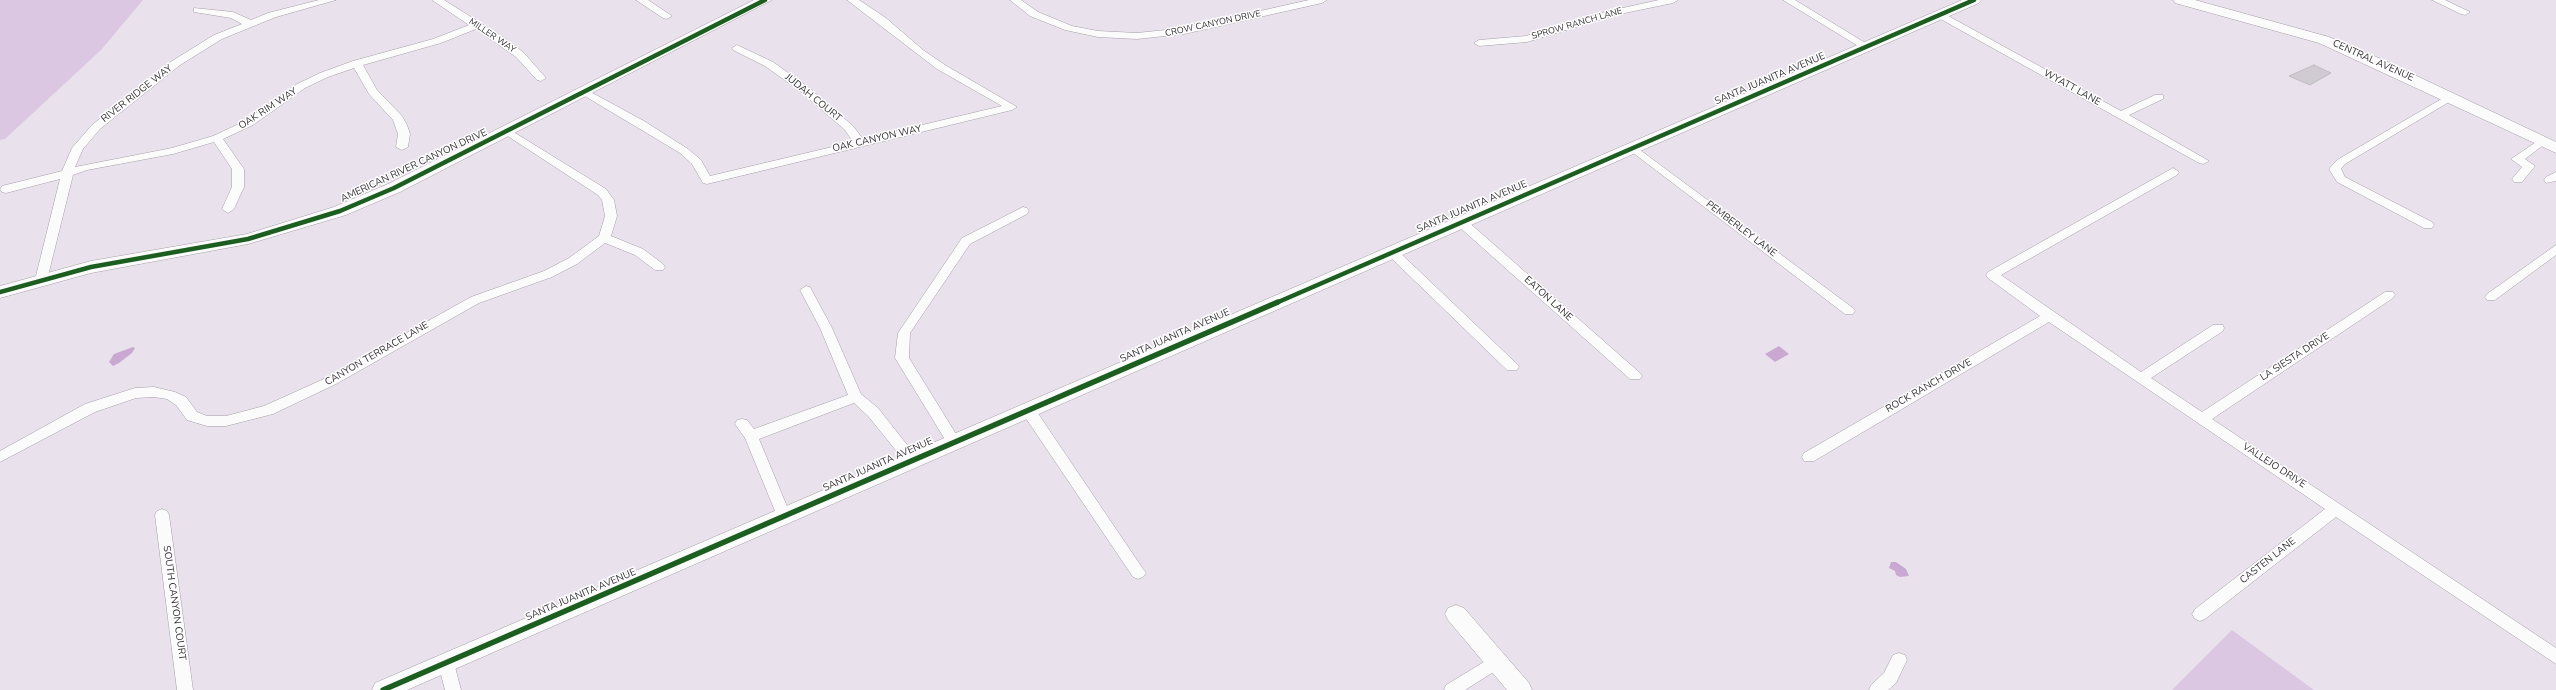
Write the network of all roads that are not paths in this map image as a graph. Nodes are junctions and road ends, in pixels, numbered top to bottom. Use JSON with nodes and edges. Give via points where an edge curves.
{"nodes":[{"id":1,"x":331,"y":0,"type":"edge"},
{"id":2,"x":438,"y":0,"type":"edge"},
{"id":3,"x":641,"y":0,"type":"edge"},
{"id":4,"x":765,"y":0,"type":"edge"},
{"id":5,"x":852,"y":0,"type":"edge"},
{"id":6,"x":1015,"y":0,"type":"edge"},
{"id":7,"x":1322,"y":0,"type":"edge"},
{"id":8,"x":1673,"y":0,"type":"edge"},
{"id":9,"x":1788,"y":0,"type":"edge"},
{"id":10,"x":1974,"y":0,"type":"edge"},
{"id":11,"x":2180,"y":0,"type":"edge"},
{"id":12,"x":2437,"y":0,"type":"edge"},
{"id":13,"x":198,"y":10,"type":"dead end"},
{"id":14,"x":2465,"y":12,"type":"dead end"},
{"id":15,"x":1941,"y":15,"type":"junction"},
{"id":16,"x":667,"y":16,"type":"dead end"},
{"id":17,"x":249,"y":23,"type":"junction"},
{"id":18,"x":478,"y":25,"type":"junction"},
{"id":19,"x":1479,"y":43,"type":"dead end"},
{"id":20,"x":1867,"y":47,"type":"junction"},
{"id":21,"x":737,"y":48,"type":"dead end"},
{"id":22,"x":357,"y":63,"type":"junction"},
{"id":23,"x":541,"y":78,"type":"dead end"},
{"id":24,"x":582,"y":92,"type":"junction"},
{"id":25,"x":2159,"y":97,"type":"dead end"},
{"id":26,"x":2450,"y":97,"type":"junction"},
{"id":27,"x":2121,"y":116,"type":"junction"},
{"id":28,"x":507,"y":131,"type":"junction"},
{"id":29,"x":216,"y":138,"type":"junction"},
{"id":30,"x":2542,"y":141,"type":"junction"},
{"id":31,"x":860,"y":143,"type":"junction"},
{"id":32,"x":402,"y":147,"type":"dead end"},
{"id":33,"x":1632,"y":148,"type":"junction"},
{"id":34,"x":2556,"y":148,"type":"edge"},
{"id":35,"x":2203,"y":161,"type":"dead end"},
{"id":36,"x":2173,"y":172,"type":"dead end"},
{"id":37,"x":67,"y":174,"type":"junction"},
{"id":38,"x":2518,"y":180,"type":"dead end"},
{"id":39,"x":6,"y":189,"type":"dead end"},
{"id":40,"x":228,"y":209,"type":"dead end"},
{"id":41,"x":1022,"y":211,"type":"dead end"},
{"id":42,"x":1461,"y":222,"type":"junction"},
{"id":43,"x":2428,"y":225,"type":"dead end"},
{"id":44,"x":604,"y":238,"type":"junction"},
{"id":45,"x":2556,"y":249,"type":"edge"},
{"id":46,"x":1391,"y":251,"type":"junction"},
{"id":47,"x":659,"y":267,"type":"dead end"},
{"id":48,"x":41,"y":280,"type":"junction"},
{"id":49,"x":806,"y":290,"type":"dead end"},
{"id":50,"x":0,"y":292,"type":"edge"},
{"id":51,"x":2389,"y":295,"type":"dead end"},
{"id":52,"x":2490,"y":297,"type":"dead end"},
{"id":53,"x":1849,"y":311,"type":"dead end"},
{"id":54,"x":2049,"y":316,"type":"junction"},
{"id":55,"x":2218,"y":328,"type":"dead end"},
{"id":56,"x":1512,"y":367,"type":"dead end"},
{"id":57,"x":1635,"y":376,"type":"dead end"},
{"id":58,"x":2143,"y":377,"type":"junction"},
{"id":59,"x":856,"y":397,"type":"junction"},
{"id":60,"x":1028,"y":410,"type":"junction"},
{"id":61,"x":2201,"y":419,"type":"junction"},
{"id":62,"x":742,"y":424,"type":"dead end"},
{"id":63,"x":751,"y":436,"type":"junction"},
{"id":64,"x":954,"y":442,"type":"junction"},
{"id":65,"x":0,"y":457,"type":"edge"},
{"id":66,"x":1809,"y":457,"type":"dead end"},
{"id":67,"x":912,"y":460,"type":"junction"},
{"id":68,"x":2337,"y":508,"type":"junction"},
{"id":69,"x":162,"y":515,"type":"dead end"},
{"id":70,"x":784,"y":516,"type":"junction"},
{"id":71,"x":1138,"y":573,"type":"dead end"},
{"id":72,"x":1456,"y":614,"type":"dead end"},
{"id":73,"x":2200,"y":614,"type":"dead end"},
{"id":74,"x":2556,"y":657,"type":"edge"},
{"id":75,"x":1899,"y":660,"type":"dead end"},
{"id":76,"x":1497,"y":661,"type":"junction"},
{"id":77,"x":446,"y":663,"type":"junction"},
{"id":78,"x":185,"y":690,"type":"edge"},
{"id":79,"x":383,"y":690,"type":"edge"},
{"id":80,"x":453,"y":690,"type":"edge"},
{"id":81,"x":1452,"y":690,"type":"edge"},
{"id":82,"x":1521,"y":690,"type":"edge"},
{"id":83,"x":1877,"y":690,"type":"edge"}],
"edges":[{"from":1,"to":17,"type":"street","name":"RIVER RIDGE WAY"},
{"from":2,"to":18,"type":"street","name":"MILLER WAY"},
{"from":3,"to":16,"type":"street"},
{"from":4,"to":24,"type":"street","name":"AMERICAN RIVER CANYON DRIVE"},
{"from":5,"to":31,"type":"street","name":"OAK CANYON WAY","via":[[882,20],[941,67],[1012,107]]},
{"from":6,"to":7,"type":"street","name":"CROW CANYON DRIVE","via":[[1034,14],[1069,28],[1098,34],[1137,36],[1184,31]]},
{"from":8,"to":19,"type":"street","name":"SPROW RANCH LANE","via":[[1613,13],[1528,38]]},
{"from":9,"to":20,"type":"street"},
{"from":10,"to":15,"type":"street","name":"SANTA JUANITA AVENUE"},
{"from":11,"to":26,"type":"street","name":"CENTRAL AVENUE","via":[[2324,40]]},
{"from":12,"to":14,"type":"street"},
{"from":13,"to":17,"type":"street","via":[[233,14]]},
{"from":15,"to":20,"type":"street","name":"SANTA JUANITA AVENUE"},
{"from":15,"to":27,"type":"street","name":"WYATT LANE"},
{"from":17,"to":37,"type":"street","name":"RIVER RIDGE WAY","via":[[190,53],[107,117],[78,148]]},
{"from":18,"to":22,"type":"street","name":"OAK RIM WAY","via":[[438,41]]},
{"from":18,"to":23,"type":"street","name":"MILLER WAY","via":[[520,55]]},
{"from":20,"to":33,"type":"street","name":"SANTA JUANITA AVENUE"},
{"from":21,"to":31,"type":"street","name":"JUDAH COURT","via":[[768,64],[804,89],[849,128]]},
{"from":22,"to":29,"type":"street","name":"OAK RIM WAY","via":[[305,84],[256,119]]},
{"from":22,"to":32,"type":"street","via":[[373,92],[400,121],[404,134]]},
{"from":24,"to":28,"type":"street","name":"AMERICAN RIVER CANYON DRIVE"},
{"from":24,"to":31,"type":"street","name":"OAK CANYON WAY","via":[[640,123],[684,151],[697,162],[707,180]]},
{"from":25,"to":27,"type":"street"},
{"from":26,"to":30,"type":"street","name":"CENTRAL AVENUE"},
{"from":26,"to":43,"type":"street","via":[[2341,162],[2335,169],[2341,179]]},
{"from":27,"to":35,"type":"street","name":"WYATT LANE"},
{"from":28,"to":44,"type":"street","via":[[602,192],[608,200],[610,216]]},
{"from":28,"to":48,"type":"street","name":"AMERICAN RIVER CANYON DRIVE","via":[[373,198],[318,219],[248,239],[130,260]]},
{"from":29,"to":37,"type":"street","name":"OAK RIM WAY","via":[[173,151],[85,168]]},
{"from":29,"to":40,"type":"street","via":[[236,164],[239,178],[238,187]]},
{"from":30,"to":34,"type":"street","name":"CENTRAL AVENUE"},
{"from":30,"to":38,"type":"street","via":[[2517,159],[2529,166]]},
{"from":33,"to":42,"type":"street","name":"SANTA JUANITA AVENUE"},
{"from":33,"to":53,"type":"street","name":"PEMBERLEY LANE"},
{"from":36,"to":54,"type":"street","name":"VALLEJO DRIVE","via":[[1992,275]]},
{"from":37,"to":39,"type":"street","name":"OAK RIM WAY"},
{"from":37,"to":48,"type":"street","name":"RIVER RIDGE WAY"},
{"from":41,"to":64,"type":"street","via":[[966,241],[904,333],[902,358]]},
{"from":42,"to":46,"type":"street","name":"SANTA JUANITA AVENUE"},
{"from":42,"to":57,"type":"street","name":"EATON LANE"},
{"from":44,"to":47,"type":"street","via":[[639,252]]},
{"from":44,"to":65,"type":"street","name":"CANYON TERRACE LANE","via":[[561,268],[470,302],[331,381],[268,410],[226,421],[207,421],[192,416],[181,402],[170,395],[154,392],[135,393],[90,408]]},
{"from":45,"to":52,"type":"street"},
{"from":46,"to":56,"type":"street"},
{"from":46,"to":60,"type":"street","name":"SANTA JUANITA AVENUE"},
{"from":48,"to":50,"type":"street","name":"AMERICAN RIVER CANYON DRIVE"},
{"from":49,"to":59,"type":"street","via":[[826,328]]},
{"from":51,"to":61,"type":"street","name":"LA SIESTA DRIVE"},
{"from":54,"to":58,"type":"street","name":"VALLEJO DRIVE"},
{"from":54,"to":66,"type":"street","name":"ROCK RANCH DRIVE"},
{"from":55,"to":58,"type":"street"},
{"from":58,"to":61,"type":"street","name":"VALLEJO DRIVE"},
{"from":59,"to":63,"type":"street"},
{"from":59,"to":67,"type":"street","via":[[873,412]]},
{"from":60,"to":64,"type":"street","name":"SANTA JUANITA AVENUE"},
{"from":60,"to":71,"type":"street"},
{"from":61,"to":68,"type":"street","name":"VALLEJO DRIVE"},
{"from":62,"to":63,"type":"street"},
{"from":63,"to":70,"type":"street"},
{"from":64,"to":67,"type":"street","name":"SANTA JUANITA AVENUE"},
{"from":67,"to":70,"type":"street","name":"SANTA JUANITA AVENUE"},
{"from":68,"to":73,"type":"street","name":"CASTEN LANE"},
{"from":68,"to":74,"type":"street","name":"VALLEJO DRIVE"},
{"from":69,"to":78,"type":"street","name":"SOUTH CANYON COURT"},
{"from":70,"to":77,"type":"street","name":"SANTA JUANITA AVENUE"},
{"from":72,"to":76,"type":"street"},
{"from":75,"to":83,"type":"street","via":[[1890,678]]},
{"from":76,"to":81,"type":"street"},
{"from":76,"to":82,"type":"street"},
{"from":77,"to":79,"type":"street","name":"SANTA JUANITA AVENUE"},
{"from":77,"to":80,"type":"street"}]}
